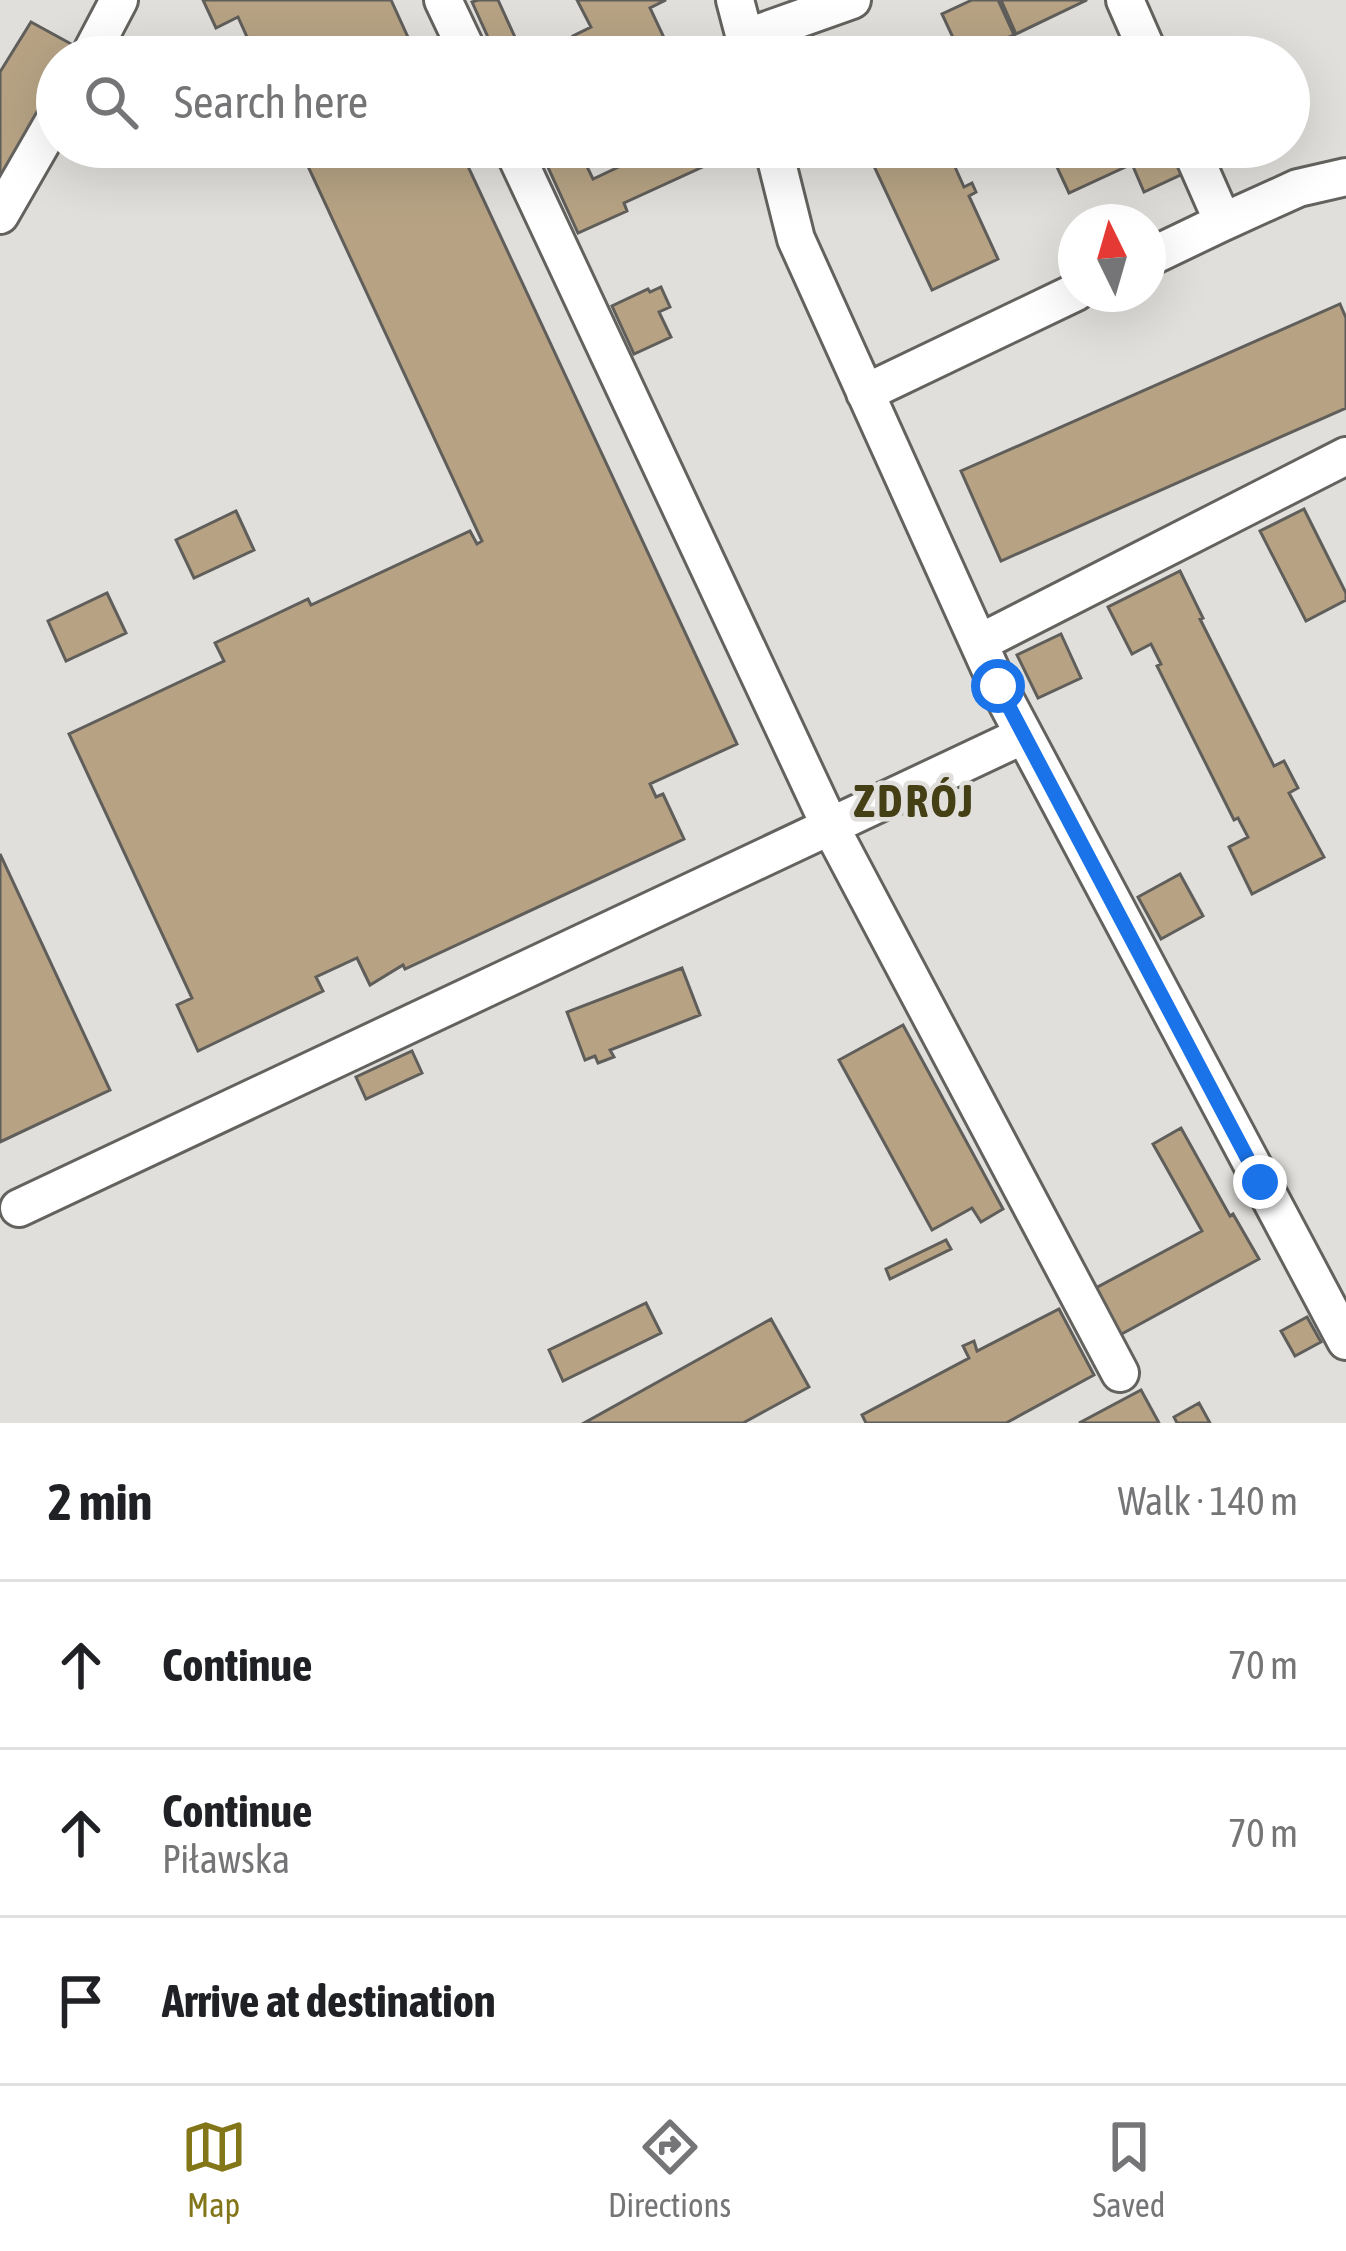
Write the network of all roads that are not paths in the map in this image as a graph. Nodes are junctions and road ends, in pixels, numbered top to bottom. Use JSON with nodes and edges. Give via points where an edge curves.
{"nodes":[{"id":1,"x":119,"y":0,"type":"edge"},
{"id":2,"x":443,"y":0,"type":"edge"},
{"id":3,"x":735,"y":0,"type":"edge"},
{"id":4,"x":852,"y":0,"type":"edge"},
{"id":5,"x":1125,"y":0,"type":"edge"},
{"id":6,"x":99,"y":36,"type":"edge"},
{"id":7,"x":460,"y":36,"type":"edge"},
{"id":8,"x":744,"y":36,"type":"edge"},
{"id":9,"x":772,"y":36,"type":"edge"},
{"id":10,"x":1141,"y":36,"type":"edge"},
{"id":11,"x":36,"y":152,"type":"edge"},
{"id":12,"x":522,"y":168,"type":"edge"},
{"id":13,"x":778,"y":168,"type":"edge"},
{"id":14,"x":1199,"y":168,"type":"edge"},
{"id":15,"x":1346,"y":177,"type":"edge"},
{"id":16,"x":0,"y":215,"type":"edge"},
{"id":17,"x":1223,"y":222,"type":"junction"},
{"id":18,"x":1166,"y":249,"type":"edge"},
{"id":19,"x":1058,"y":301,"type":"edge"},
{"id":20,"x":866,"y":393,"type":"junction"},
{"id":21,"x":1346,"y":456,"type":"edge"},
{"id":22,"x":979,"y":644,"type":"junction"},
{"id":23,"x":1024,"y":735,"type":"junction"},
{"id":24,"x":830,"y":826,"type":"junction"},
{"id":25,"x":20,"y":1208,"type":"dead end"},
{"id":26,"x":1346,"y":1341,"type":"edge"},
{"id":27,"x":1120,"y":1373,"type":"dead end"}],
"edges":[{"from":1,"to":6,"type":"lane"},
{"from":2,"to":7,"type":"lane"},
{"from":3,"to":8,"type":"lane"},
{"from":4,"to":9,"type":"lane"},
{"from":5,"to":10,"type":"lane"},
{"from":11,"to":16,"type":"lane"},
{"from":12,"to":24,"type":"lane"},
{"from":13,"to":20,"type":"lane","via":[[796,238]]},
{"from":14,"to":17,"type":"lane"},
{"from":15,"to":17,"type":"lane","via":[[1298,188]]},
{"from":17,"to":18,"type":"lane"},
{"from":19,"to":20,"type":"lane"},
{"from":20,"to":22,"type":"lane"},
{"from":21,"to":22,"type":"lane"},
{"from":22,"to":23,"type":"lane"},
{"from":23,"to":24,"type":"lane"},
{"from":23,"to":26,"type":"lane"},
{"from":24,"to":25,"type":"lane"},
{"from":24,"to":27,"type":"lane"}]}
